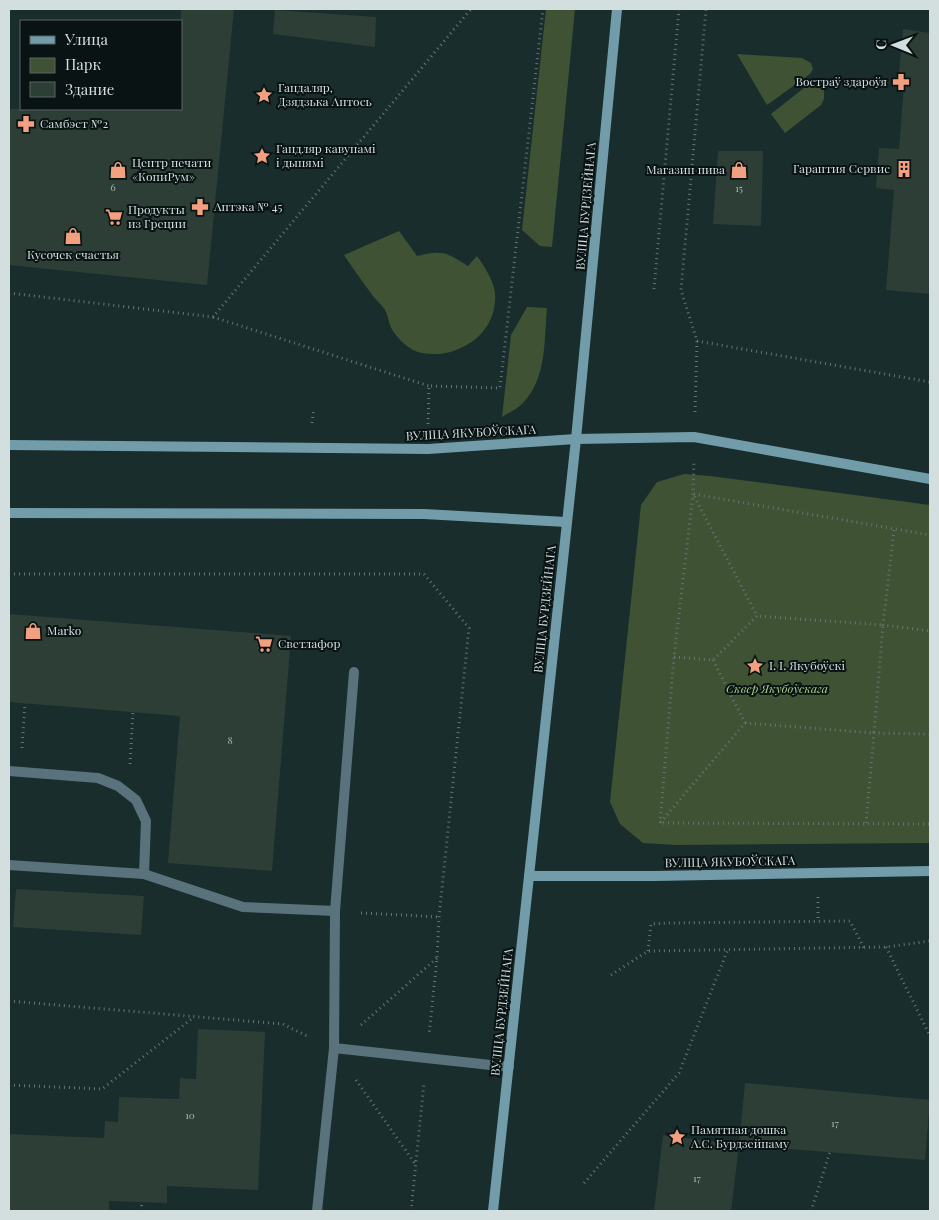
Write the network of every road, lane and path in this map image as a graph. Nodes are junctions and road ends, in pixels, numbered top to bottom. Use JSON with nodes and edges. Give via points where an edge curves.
{"nodes":[{"id":1,"x":471,"y":9,"type":"edge"},
{"id":2,"x":542,"y":9,"type":"edge"},
{"id":3,"x":617,"y":9,"type":"edge"},
{"id":4,"x":679,"y":9,"type":"edge"},
{"id":5,"x":706,"y":9,"type":"edge"},
{"id":6,"x":654,"y":289,"type":"dead end"},
{"id":7,"x":9,"y":292,"type":"edge"},
{"id":8,"x":213,"y":317,"type":"junction"},
{"id":9,"x":697,"y":341,"type":"junction"},
{"id":10,"x":930,"y":382,"type":"edge"},
{"id":11,"x":429,"y":386,"type":"junction"},
{"id":12,"x":428,"y":425,"type":"dead end"},
{"id":13,"x":694,"y":437,"type":"junction"},
{"id":14,"x":576,"y":439,"type":"junction"},
{"id":15,"x":9,"y":445,"type":"edge"},
{"id":16,"x":930,"y":479,"type":"edge"},
{"id":17,"x":693,"y":494,"type":"junction"},
{"id":18,"x":9,"y":514,"type":"edge"},
{"id":19,"x":566,"y":522,"type":"junction"},
{"id":20,"x":894,"y":530,"type":"junction"},
{"id":21,"x":930,"y":535,"type":"edge"},
{"id":22,"x":9,"y":574,"type":"edge"},
{"id":23,"x":757,"y":616,"type":"junction"},
{"id":24,"x":883,"y":625,"type":"junction"},
{"id":25,"x":930,"y":631,"type":"edge"},
{"id":26,"x":674,"y":657,"type":"junction"},
{"id":27,"x":713,"y":660,"type":"junction"},
{"id":28,"x":354,"y":672,"type":"dead end"},
{"id":29,"x":25,"y":703,"type":"dead end"},
{"id":30,"x":133,"y":712,"type":"dead end"},
{"id":31,"x":746,"y":723,"type":"junction"},
{"id":32,"x":874,"y":733,"type":"junction"},
{"id":33,"x":930,"y":734,"type":"edge"},
{"id":34,"x":9,"y":771,"type":"edge"},
{"id":35,"x":20,"y":772,"type":"junction"},
{"id":36,"x":129,"y":794,"type":"junction"},
{"id":37,"x":660,"y":823,"type":"junction"},
{"id":38,"x":866,"y":824,"type":"junction"},
{"id":39,"x":930,"y":824,"type":"edge"},
{"id":40,"x":9,"y":865,"type":"edge"},
{"id":41,"x":930,"y":871,"type":"edge"},
{"id":42,"x":144,"y":874,"type":"junction"},
{"id":43,"x":530,"y":876,"type":"junction"},
{"id":44,"x":335,"y":911,"type":"junction"},
{"id":45,"x":439,"y":917,"type":"junction"},
{"id":46,"x":930,"y":941,"type":"edge"},
{"id":47,"x":886,"y":947,"type":"junction"},
{"id":48,"x":864,"y":948,"type":"junction"},
{"id":49,"x":728,"y":949,"type":"junction"},
{"id":50,"x":648,"y":951,"type":"junction"},
{"id":51,"x":437,"y":958,"type":"junction"},
{"id":52,"x":611,"y":975,"type":"dead end"},
{"id":53,"x":9,"y":1001,"type":"edge"},
{"id":54,"x":195,"y":1016,"type":"junction"},
{"id":55,"x":930,"y":1036,"type":"edge"},
{"id":56,"x":334,"y":1048,"type":"junction"},
{"id":57,"x":426,"y":1059,"type":"junction"},
{"id":58,"x":508,"y":1067,"type":"junction"},
{"id":59,"x":9,"y":1086,"type":"edge"},
{"id":60,"x":830,"y":1152,"type":"dead end"},
{"id":61,"x":416,"y":1165,"type":"junction"},
{"id":62,"x":584,"y":1184,"type":"dead end"},
{"id":63,"x":142,"y":1202,"type":"dead end"},
{"id":64,"x":141,"y":1211,"type":"edge"},
{"id":65,"x":317,"y":1211,"type":"edge"},
{"id":66,"x":411,"y":1211,"type":"edge"},
{"id":67,"x":493,"y":1211,"type":"edge"},
{"id":68,"x":811,"y":1211,"type":"edge"}],
"edges":[{"from":1,"to":8,"type":"path"},
{"from":2,"to":11,"type":"path","via":[[500,388]]},
{"from":3,"to":14,"type":"main road","name":"ВУЛІЦА БУРДЗЕЙНАГА"},
{"from":4,"to":6,"type":"path"},
{"from":5,"to":9,"type":"path","via":[[681,290]]},
{"from":7,"to":8,"type":"path"},
{"from":8,"to":11,"type":"path"},
{"from":9,"to":10,"type":"path"},
{"from":9,"to":13,"type":"path"},
{"from":11,"to":12,"type":"path"},
{"from":13,"to":14,"type":"main road","name":"ВУЛІЦА ЯКУБОЎСКАГА"},
{"from":13,"to":16,"type":"main road","name":"ВУЛІЦА ЯКУБОЎСКАГА"},
{"from":13,"to":17,"type":"path"},
{"from":14,"to":15,"type":"main road","name":"ВУЛІЦА ЯКУБОЎСКАГА","via":[[428,450]]},
{"from":14,"to":19,"type":"main road","name":"ВУЛІЦА БУРДЗЕЙНАГА"},
{"from":17,"to":20,"type":"path"},
{"from":17,"to":23,"type":"path"},
{"from":17,"to":26,"type":"path"},
{"from":18,"to":19,"type":"main road","via":[[424,514]]},
{"from":19,"to":43,"type":"main road","name":"ВУЛІЦА БУРДЗЕЙНАГА"},
{"from":20,"to":21,"type":"path"},
{"from":20,"to":24,"type":"path"},
{"from":22,"to":45,"type":"path","via":[[424,574],[469,628]]},
{"from":23,"to":24,"type":"path"},
{"from":23,"to":27,"type":"path"},
{"from":24,"to":25,"type":"path"},
{"from":24,"to":32,"type":"path"},
{"from":26,"to":27,"type":"path"},
{"from":26,"to":37,"type":"path"},
{"from":27,"to":31,"type":"path"},
{"from":28,"to":44,"type":"lane"},
{"from":29,"to":35,"type":"path"},
{"from":30,"to":36,"type":"path"},
{"from":31,"to":32,"type":"path"},
{"from":31,"to":37,"type":"path"},
{"from":32,"to":33,"type":"path"},
{"from":32,"to":38,"type":"path"},
{"from":34,"to":35,"type":"lane"},
{"from":35,"to":36,"type":"lane","via":[[98,778]]},
{"from":36,"to":42,"type":"lane","via":[[136,800],[146,821]]},
{"from":37,"to":38,"type":"path"},
{"from":38,"to":39,"type":"path"},
{"from":40,"to":42,"type":"lane"},
{"from":41,"to":43,"type":"main road","name":"ВУЛІЦА ЯКУБОЎСКАГА"},
{"from":42,"to":44,"type":"lane","via":[[243,907]]},
{"from":43,"to":58,"type":"main road","name":"ВУЛІЦА БУРДЗЕЙНАГА"},
{"from":44,"to":45,"type":"path"},
{"from":44,"to":56,"type":"lane"},
{"from":45,"to":51,"type":"path"},
{"from":46,"to":47,"type":"path"},
{"from":47,"to":48,"type":"path"},
{"from":47,"to":55,"type":"path"},
{"from":48,"to":49,"type":"path"},
{"from":48,"to":50,"type":"path","via":[[850,921],[672,923],[651,924]]},
{"from":49,"to":50,"type":"path"},
{"from":49,"to":62,"type":"path","via":[[679,1073]]},
{"from":50,"to":52,"type":"path"},
{"from":51,"to":56,"type":"path"},
{"from":51,"to":57,"type":"path"},
{"from":53,"to":54,"type":"path"},
{"from":54,"to":56,"type":"path","via":[[283,1024]]},
{"from":54,"to":59,"type":"path","via":[[102,1089]]},
{"from":56,"to":57,"type":"lane"},
{"from":56,"to":61,"type":"path"},
{"from":56,"to":65,"type":"lane"},
{"from":57,"to":58,"type":"lane"},
{"from":57,"to":61,"type":"path"},
{"from":58,"to":67,"type":"main road","name":"ВУЛІЦА БУРДЗЕЙНАГА"},
{"from":60,"to":68,"type":"path"},
{"from":61,"to":66,"type":"path"},
{"from":63,"to":64,"type":"path"}]}
